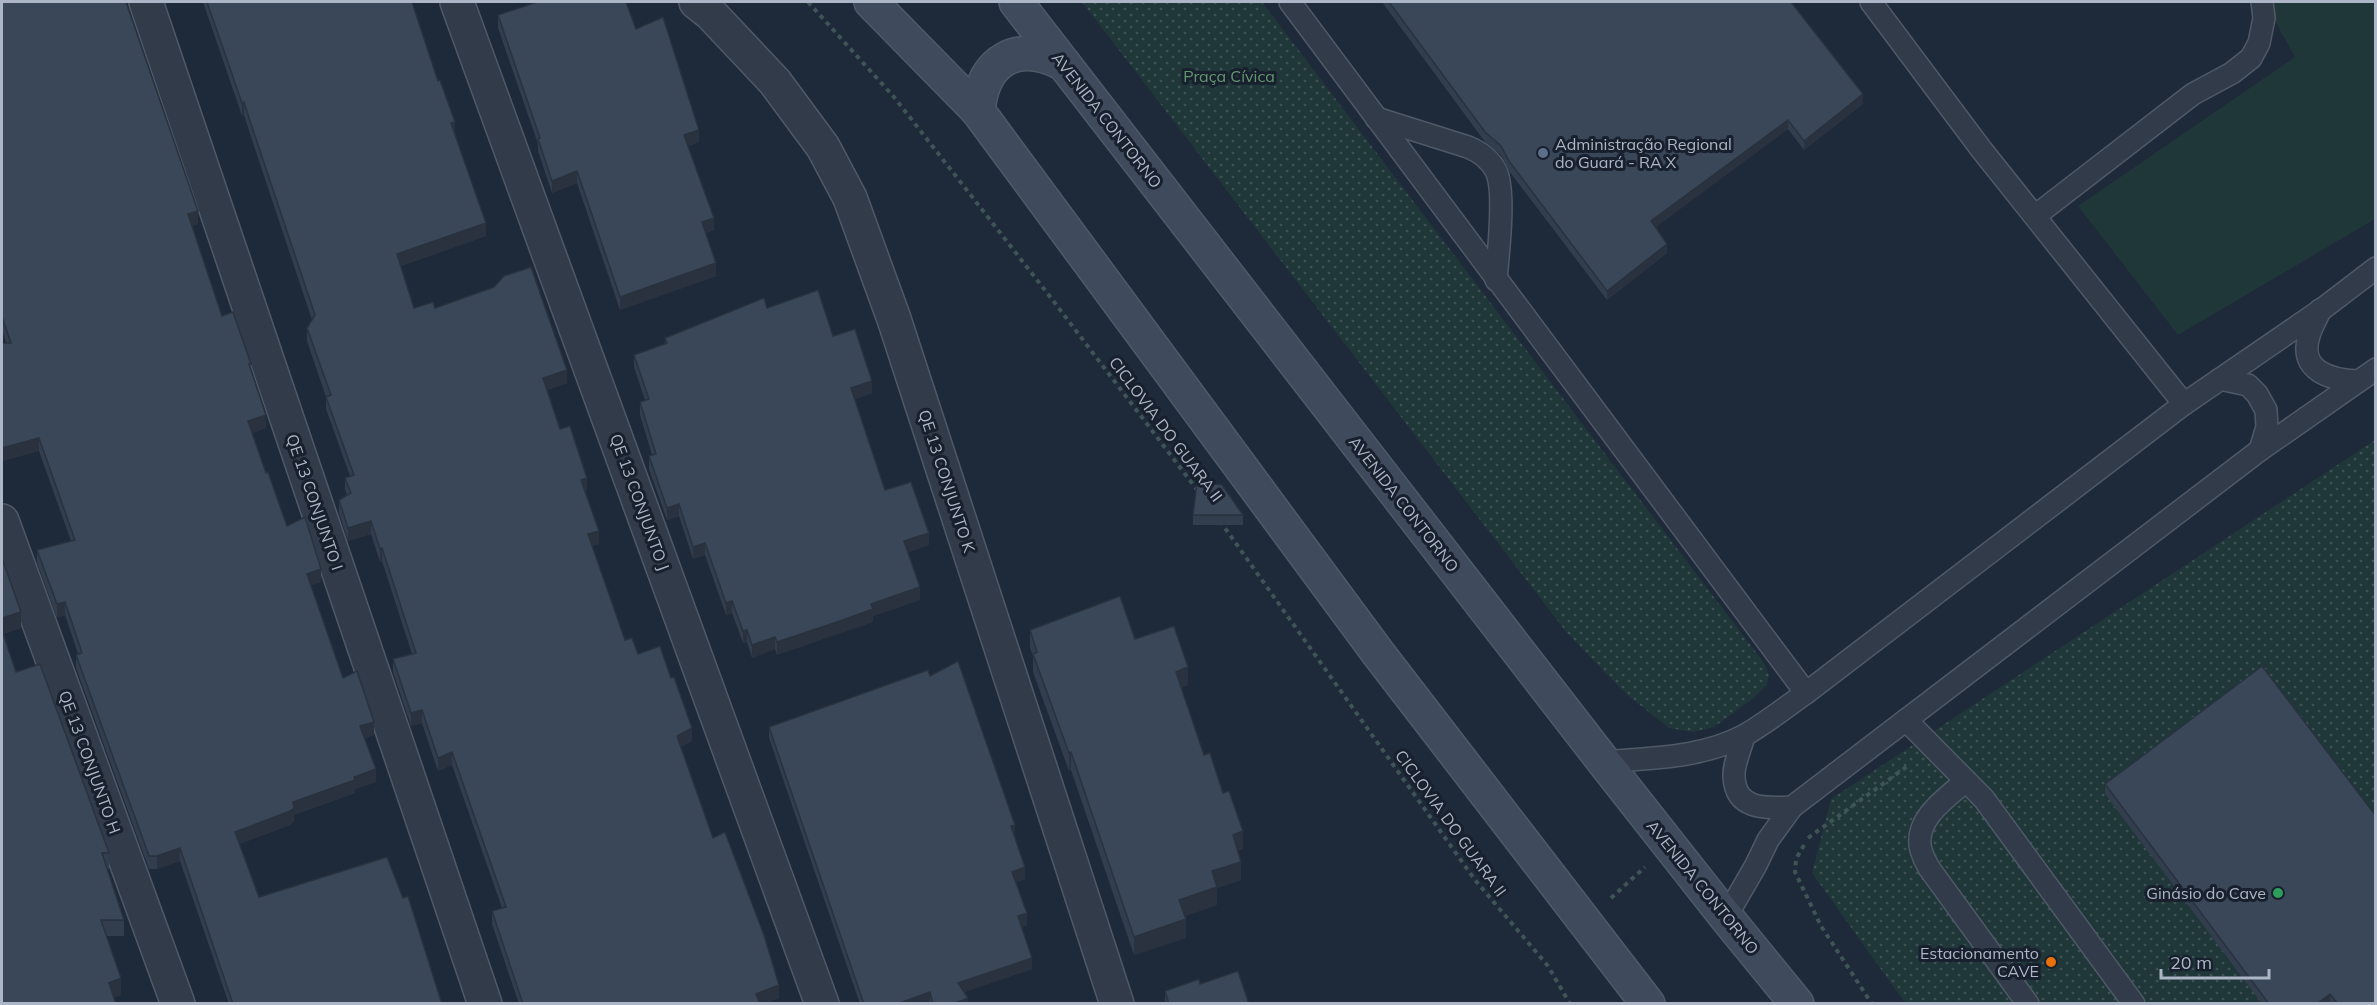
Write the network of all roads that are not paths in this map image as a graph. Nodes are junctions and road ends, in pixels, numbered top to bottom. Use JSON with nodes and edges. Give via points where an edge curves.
{"nodes":[{"id":1,"x":146,"y":2,"type":"edge"},
{"id":2,"x":457,"y":2,"type":"edge"},
{"id":3,"x":696,"y":2,"type":"edge"},
{"id":4,"x":871,"y":2,"type":"edge"},
{"id":5,"x":1016,"y":2,"type":"edge"},
{"id":6,"x":1290,"y":2,"type":"edge"},
{"id":7,"x":1872,"y":2,"type":"edge"},
{"id":8,"x":2262,"y":2,"type":"edge"},
{"id":9,"x":1064,"y":64,"type":"junction"},
{"id":10,"x":978,"y":111,"type":"junction"},
{"id":11,"x":1376,"y":118,"type":"junction"},
{"id":12,"x":2035,"y":216,"type":"junction"},
{"id":13,"x":2376,"y":268,"type":"edge"},
{"id":14,"x":1496,"y":280,"type":"junction"},
{"id":15,"x":2321,"y":310,"type":"junction"},
{"id":16,"x":2376,"y":369,"type":"edge"},
{"id":17,"x":2220,"y":379,"type":"junction"},
{"id":18,"x":2358,"y":381,"type":"junction"},
{"id":19,"x":2184,"y":404,"type":"junction"},
{"id":20,"x":2260,"y":450,"type":"junction"},
{"id":21,"x":2,"y":521,"type":"edge"},
{"id":22,"x":1806,"y":693,"type":"junction"},
{"id":23,"x":1906,"y":720,"type":"junction"},
{"id":24,"x":1744,"y":736,"type":"junction"},
{"id":25,"x":1604,"y":762,"type":"junction"},
{"id":26,"x":1966,"y":782,"type":"junction"},
{"id":27,"x":1792,"y":807,"type":"junction"},
{"id":28,"x":1726,"y":917,"type":"junction"},
{"id":29,"x":178,"y":1004,"type":"edge"},
{"id":30,"x":485,"y":1004,"type":"edge"},
{"id":31,"x":822,"y":1004,"type":"edge"},
{"id":32,"x":1117,"y":1004,"type":"edge"},
{"id":33,"x":1648,"y":1004,"type":"edge"},
{"id":34,"x":1797,"y":1004,"type":"edge"},
{"id":35,"x":2028,"y":1004,"type":"edge"},
{"id":36,"x":2134,"y":1004,"type":"edge"}],
"edges":[{"from":1,"to":30,"type":"street","name":"QE 13 CONJUNTO I"},
{"from":2,"to":31,"type":"street","name":"QE 13 CONJUNTO J"},
{"from":3,"to":32,"type":"street","name":"QE 13 CONJUNTO K","via":[[775,82],[823,147],[850,198],[894,319]]},
{"from":4,"to":10,"type":"main road"},
{"from":5,"to":9,"type":"main road","name":"AVENIDA CONTORNO"},
{"from":6,"to":11,"type":"lane"},
{"from":7,"to":12,"type":"lane"},
{"from":8,"to":12,"type":"lane","via":[[2264,18],[2251,58],[2193,94]]},
{"from":9,"to":10,"type":"main road","via":[[1046,55],[1025,53],[1005,59],[989,72],[980,91]]},
{"from":9,"to":25,"type":"main road","name":"AVENIDA CONTORNO"},
{"from":10,"to":33,"type":"main road","via":[[1378,653]]},
{"from":11,"to":14,"type":"lane"},
{"from":11,"to":14,"type":"lane","via":[[1468,147],[1489,161],[1497,172],[1500,188]]},
{"from":12,"to":19,"type":"lane"},
{"from":13,"to":15,"type":"lane"},
{"from":14,"to":22,"type":"lane"},
{"from":15,"to":17,"type":"lane"},
{"from":15,"to":18,"type":"lane","via":[[2308,337],[2312,364],[2323,376]]},
{"from":16,"to":18,"type":"lane"},
{"from":17,"to":19,"type":"lane"},
{"from":17,"to":20,"type":"lane","via":[[2247,385],[2257,394],[2265,410],[2267,427]]},
{"from":18,"to":20,"type":"lane"},
{"from":19,"to":22,"type":"lane"},
{"from":20,"to":23,"type":"lane"},
{"from":21,"to":29,"type":"street","name":"QE 13 CONJUNTO H"},
{"from":22,"to":24,"type":"lane"},
{"from":23,"to":26,"type":"lane"},
{"from":23,"to":27,"type":"lane"},
{"from":24,"to":25,"type":"lane","via":[[1672,756]]},
{"from":24,"to":27,"type":"lane","via":[[1733,776],[1739,795],[1762,808]]},
{"from":25,"to":28,"type":"main road","name":"AVENIDA CONTORNO"},
{"from":26,"to":35,"type":"lane","via":[[1929,814],[1920,849],[1929,868]]},
{"from":26,"to":36,"type":"lane","via":[[1984,799]]},
{"from":27,"to":28,"type":"lane","via":[[1768,840]]},
{"from":28,"to":34,"type":"main road","name":"AVENIDA CONTORNO"}]}
